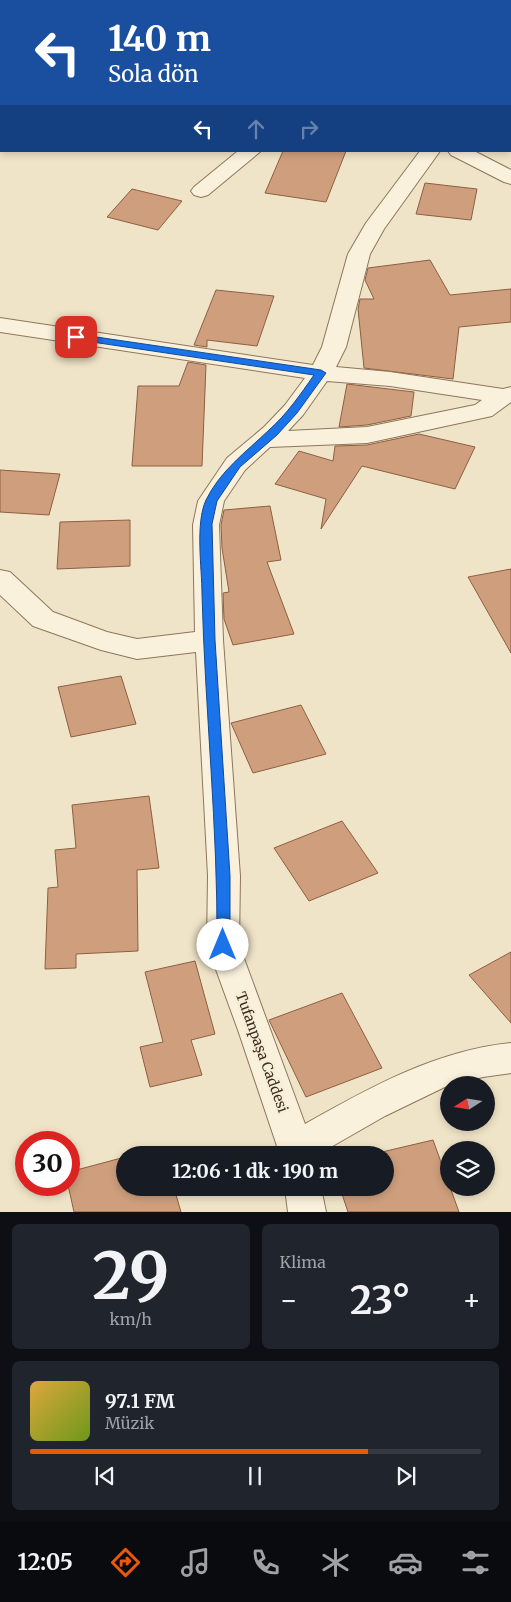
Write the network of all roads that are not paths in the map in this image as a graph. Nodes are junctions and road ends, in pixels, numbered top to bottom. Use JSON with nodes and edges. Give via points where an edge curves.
{"nodes":[{"id":1,"x":250,"y":152,"type":"edge"},
{"id":2,"x":429,"y":152,"type":"edge"},
{"id":3,"x":460,"y":152,"type":"edge"},
{"id":4,"x":511,"y":178,"type":"edge"},
{"id":5,"x":201,"y":191,"type":"dead end"},
{"id":6,"x":0,"y":326,"type":"edge"},
{"id":7,"x":321,"y":373,"type":"junction"},
{"id":8,"x":507,"y":395,"type":"edge"},
{"id":9,"x":264,"y":440,"type":"junction"},
{"id":10,"x":0,"y":579,"type":"edge"},
{"id":11,"x":209,"y":640,"type":"junction"},
{"id":12,"x":511,"y":1058,"type":"edge"},
{"id":13,"x":295,"y":1146,"type":"edge"},
{"id":14,"x":306,"y":1146,"type":"edge"},
{"id":15,"x":304,"y":1196,"type":"edge"},
{"id":16,"x":307,"y":1212,"type":"edge"}],
"edges":[{"from":1,"to":5,"type":"street"},
{"from":2,"to":7,"type":"street","name":"Tufanpaşa Caddesi","via":[[359,254],[334,347]]},
{"from":3,"to":4,"type":"street"},
{"from":6,"to":7,"type":"street"},
{"from":7,"to":8,"type":"street"},
{"from":7,"to":9,"type":"street","name":"Tufanpaşa Caddesi","via":[[294,410]]},
{"from":8,"to":9,"type":"street","via":[[483,411],[367,435]]},
{"from":9,"to":11,"type":"street","name":"Tufanpaşa Caddesi","via":[[236,464],[211,501],[206,524]]},
{"from":10,"to":11,"type":"street","via":[[44,619],[101,640],[137,649]]},
{"from":11,"to":13,"type":"street","name":"Tufanpaşa Caddesi","via":[[224,876],[223,945]]},
{"from":12,"to":14,"type":"street","via":[[488,1059],[421,1080]]},
{"from":15,"to":16,"type":"street"}]}
